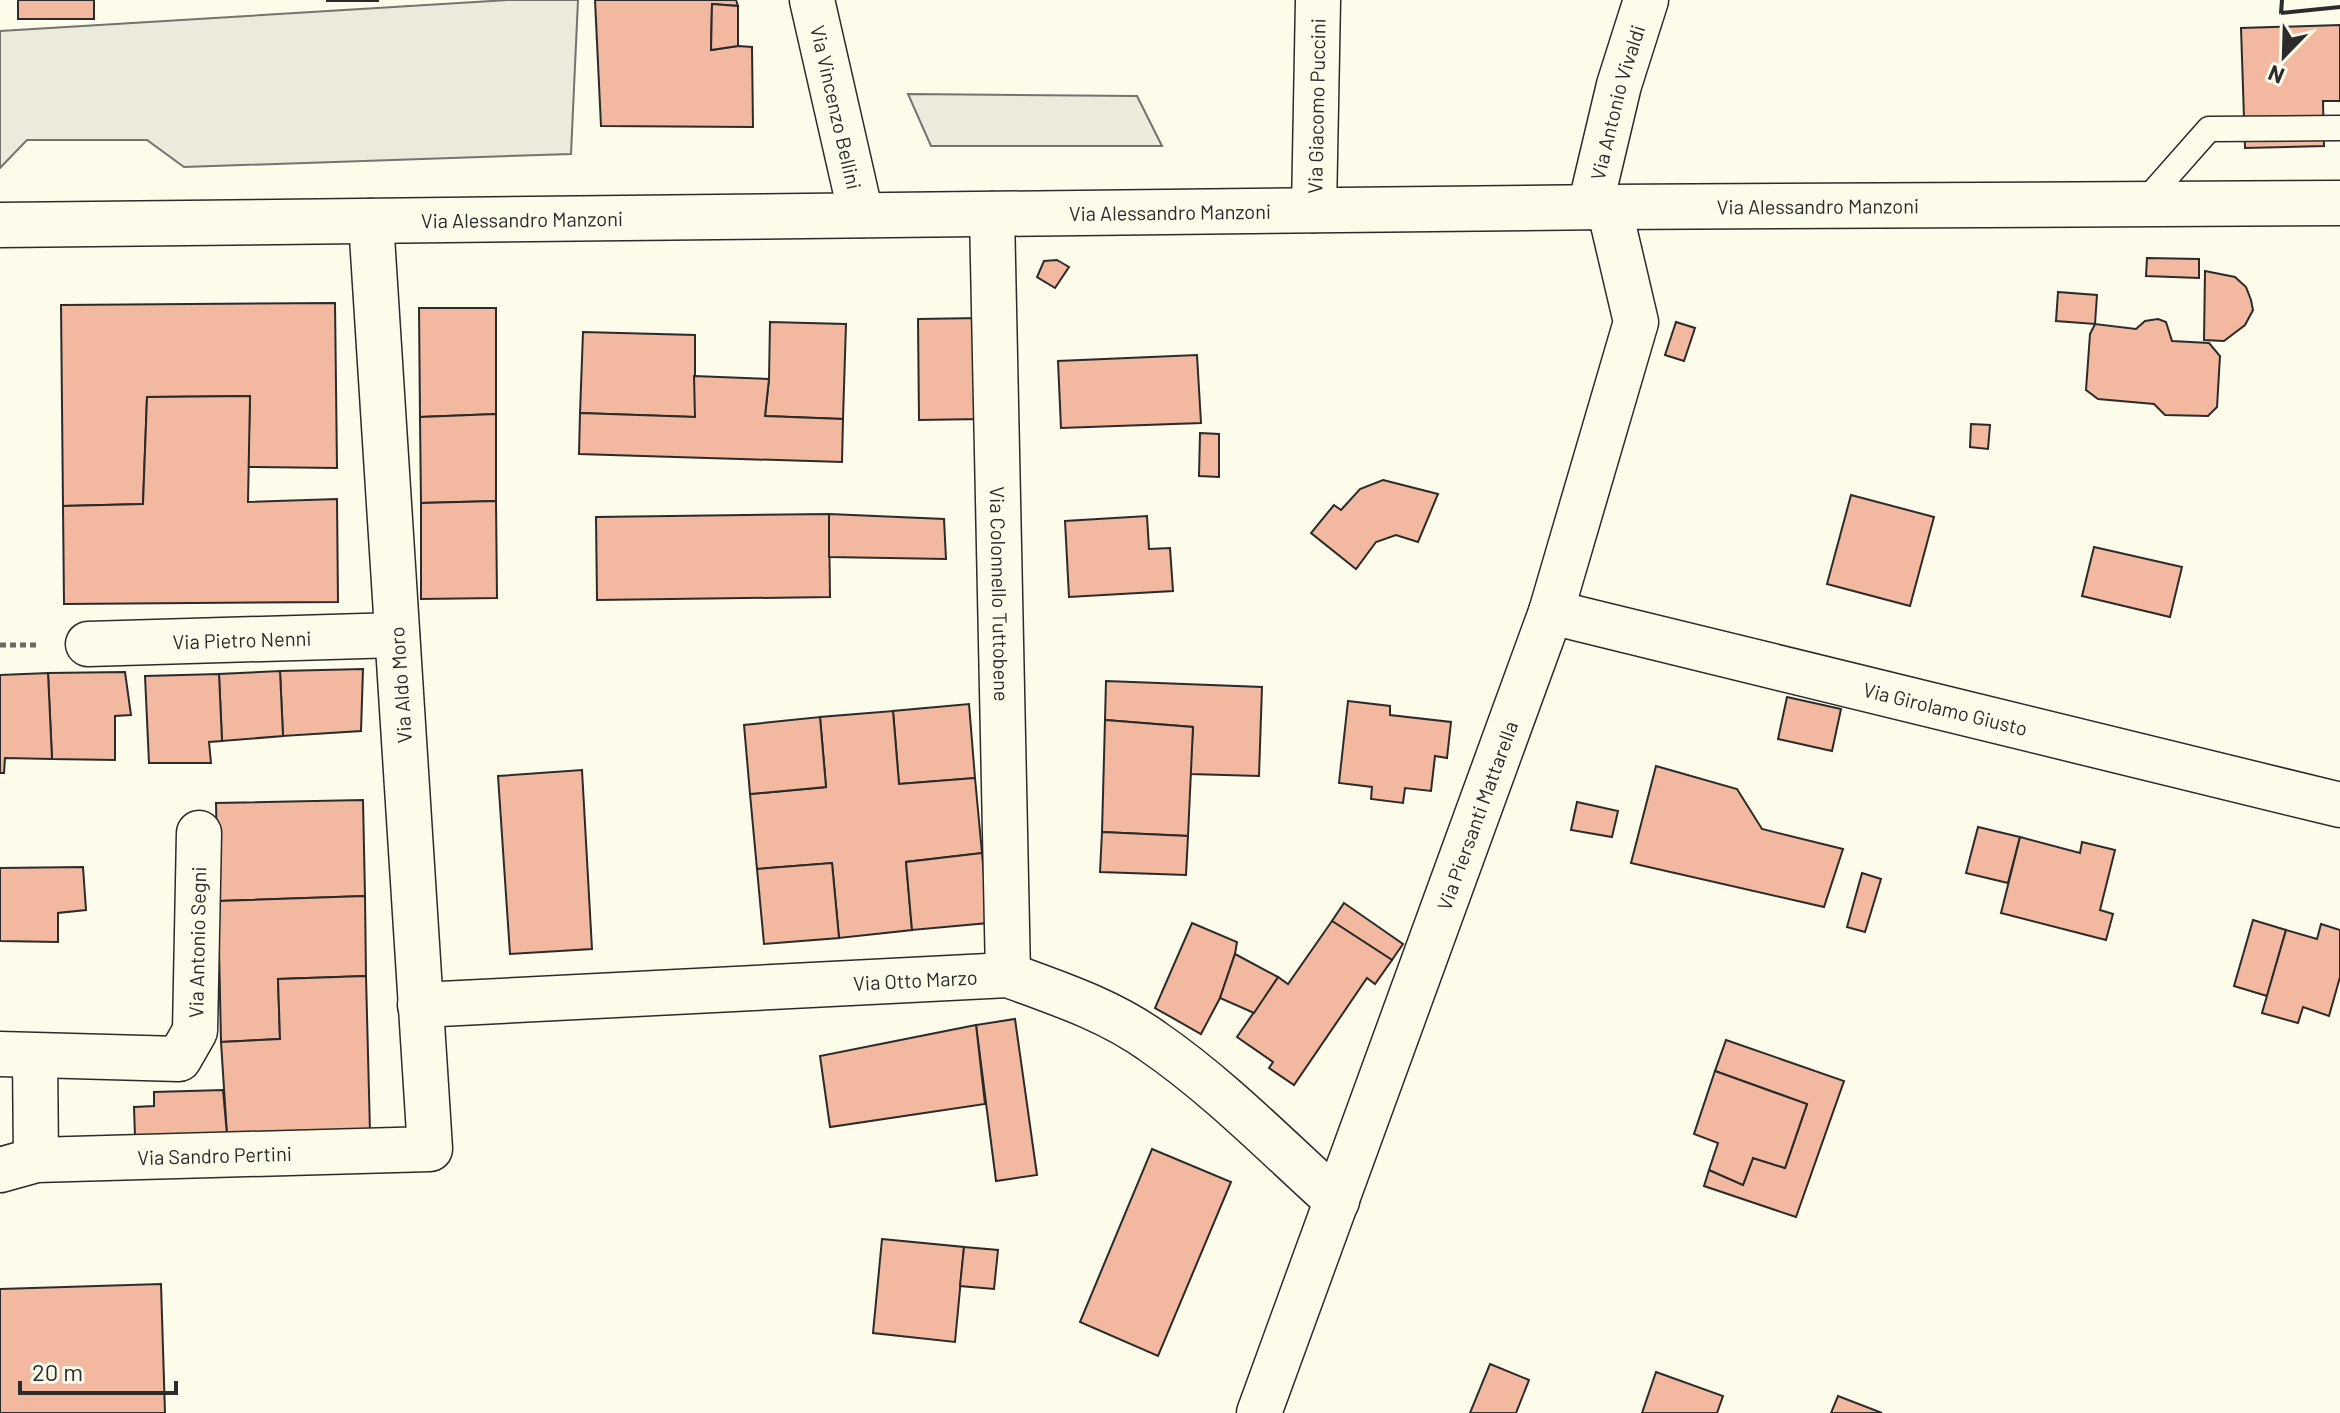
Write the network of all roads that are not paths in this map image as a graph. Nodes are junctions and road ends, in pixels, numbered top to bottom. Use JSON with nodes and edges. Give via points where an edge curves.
{"nodes":[{"id":1,"x":812,"y":0,"type":"edge"},
{"id":2,"x":1318,"y":0,"type":"edge"},
{"id":3,"x":1646,"y":0,"type":"edge"},
{"id":4,"x":2340,"y":128,"type":"edge"},
{"id":5,"x":2340,"y":203,"type":"edge"},
{"id":6,"x":2141,"y":206,"type":"junction"},
{"id":7,"x":1599,"y":207,"type":"junction"},
{"id":8,"x":1314,"y":210,"type":"junction"},
{"id":9,"x":992,"y":214,"type":"junction"},
{"id":10,"x":861,"y":215,"type":"junction"},
{"id":11,"x":371,"y":221,"type":"junction"},
{"id":12,"x":0,"y":225,"type":"edge"},
{"id":13,"x":1551,"y":612,"type":"junction"},
{"id":14,"x":397,"y":635,"type":"junction"},
{"id":15,"x":88,"y":644,"type":"dead end"},
{"id":16,"x":2340,"y":805,"type":"edge"},
{"id":17,"x":199,"y":833,"type":"dead end"},
{"id":18,"x":1008,"y":975,"type":"junction"},
{"id":19,"x":420,"y":1005,"type":"junction"},
{"id":20,"x":17,"y":1055,"type":"edge"},
{"id":21,"x":430,"y":1149,"type":"joint"},
{"id":22,"x":18,"y":1165,"type":"edge"},
{"id":23,"x":1337,"y":1201,"type":"junction"},
{"id":24,"x":1259,"y":1413,"type":"edge"}],
"edges":[{"from":1,"to":10,"type":"street","name":"Via Vincenzo Bellini"},
{"from":2,"to":8,"type":"street","name":"Via Giacomo Puccini"},
{"from":3,"to":7,"type":"street","name":"Via Antonio Vivaldi","via":[[1619,85]]},
{"from":4,"to":6,"type":"lane","via":[[2209,129]]},
{"from":5,"to":6,"type":"street","name":"Via Alessandro Manzoni"},
{"from":6,"to":7,"type":"street","name":"Via Alessandro Manzoni"},
{"from":7,"to":8,"type":"street","name":"Via Alessandro Manzoni"},
{"from":7,"to":13,"type":"street","name":"Via Piersanti Mattarella","via":[[1636,322]]},
{"from":8,"to":9,"type":"street","name":"Via Alessandro Manzoni"},
{"from":9,"to":10,"type":"street","name":"Via Alessandro Manzoni"},
{"from":9,"to":18,"type":"street","name":"Via Colonnello Tuttobene"},
{"from":10,"to":11,"type":"street","name":"Via Alessandro Manzoni"},
{"from":11,"to":12,"type":"street","name":"Via Alessandro Manzoni"},
{"from":11,"to":14,"type":"street","name":"Via Aldo Moro"},
{"from":13,"to":16,"type":"street","name":"Via Girolamo Giusto"},
{"from":13,"to":23,"type":"street","name":"Via Piersanti Mattarella"},
{"from":14,"to":15,"type":"street","name":"Via Pietro Nenni"},
{"from":14,"to":19,"type":"street","name":"Via Aldo Moro"},
{"from":17,"to":20,"type":"street","name":"Via Antonio Segni","via":[[195,1031],[179,1059]]},
{"from":18,"to":19,"type":"street","name":"Via Otto Marzo"},
{"from":18,"to":23,"type":"street","name":"Via Otto Marzo","via":[[1083,1003],[1151,1039],[1209,1084]]},
{"from":19,"to":21,"type":"street","name":"Via Aldo Moro"},
{"from":20,"to":22,"type":"street"},
{"from":21,"to":22,"type":"street","name":"Via Sandro Pertini"},
{"from":23,"to":24,"type":"street","name":"Via Piersanti Mattarella"}]}
